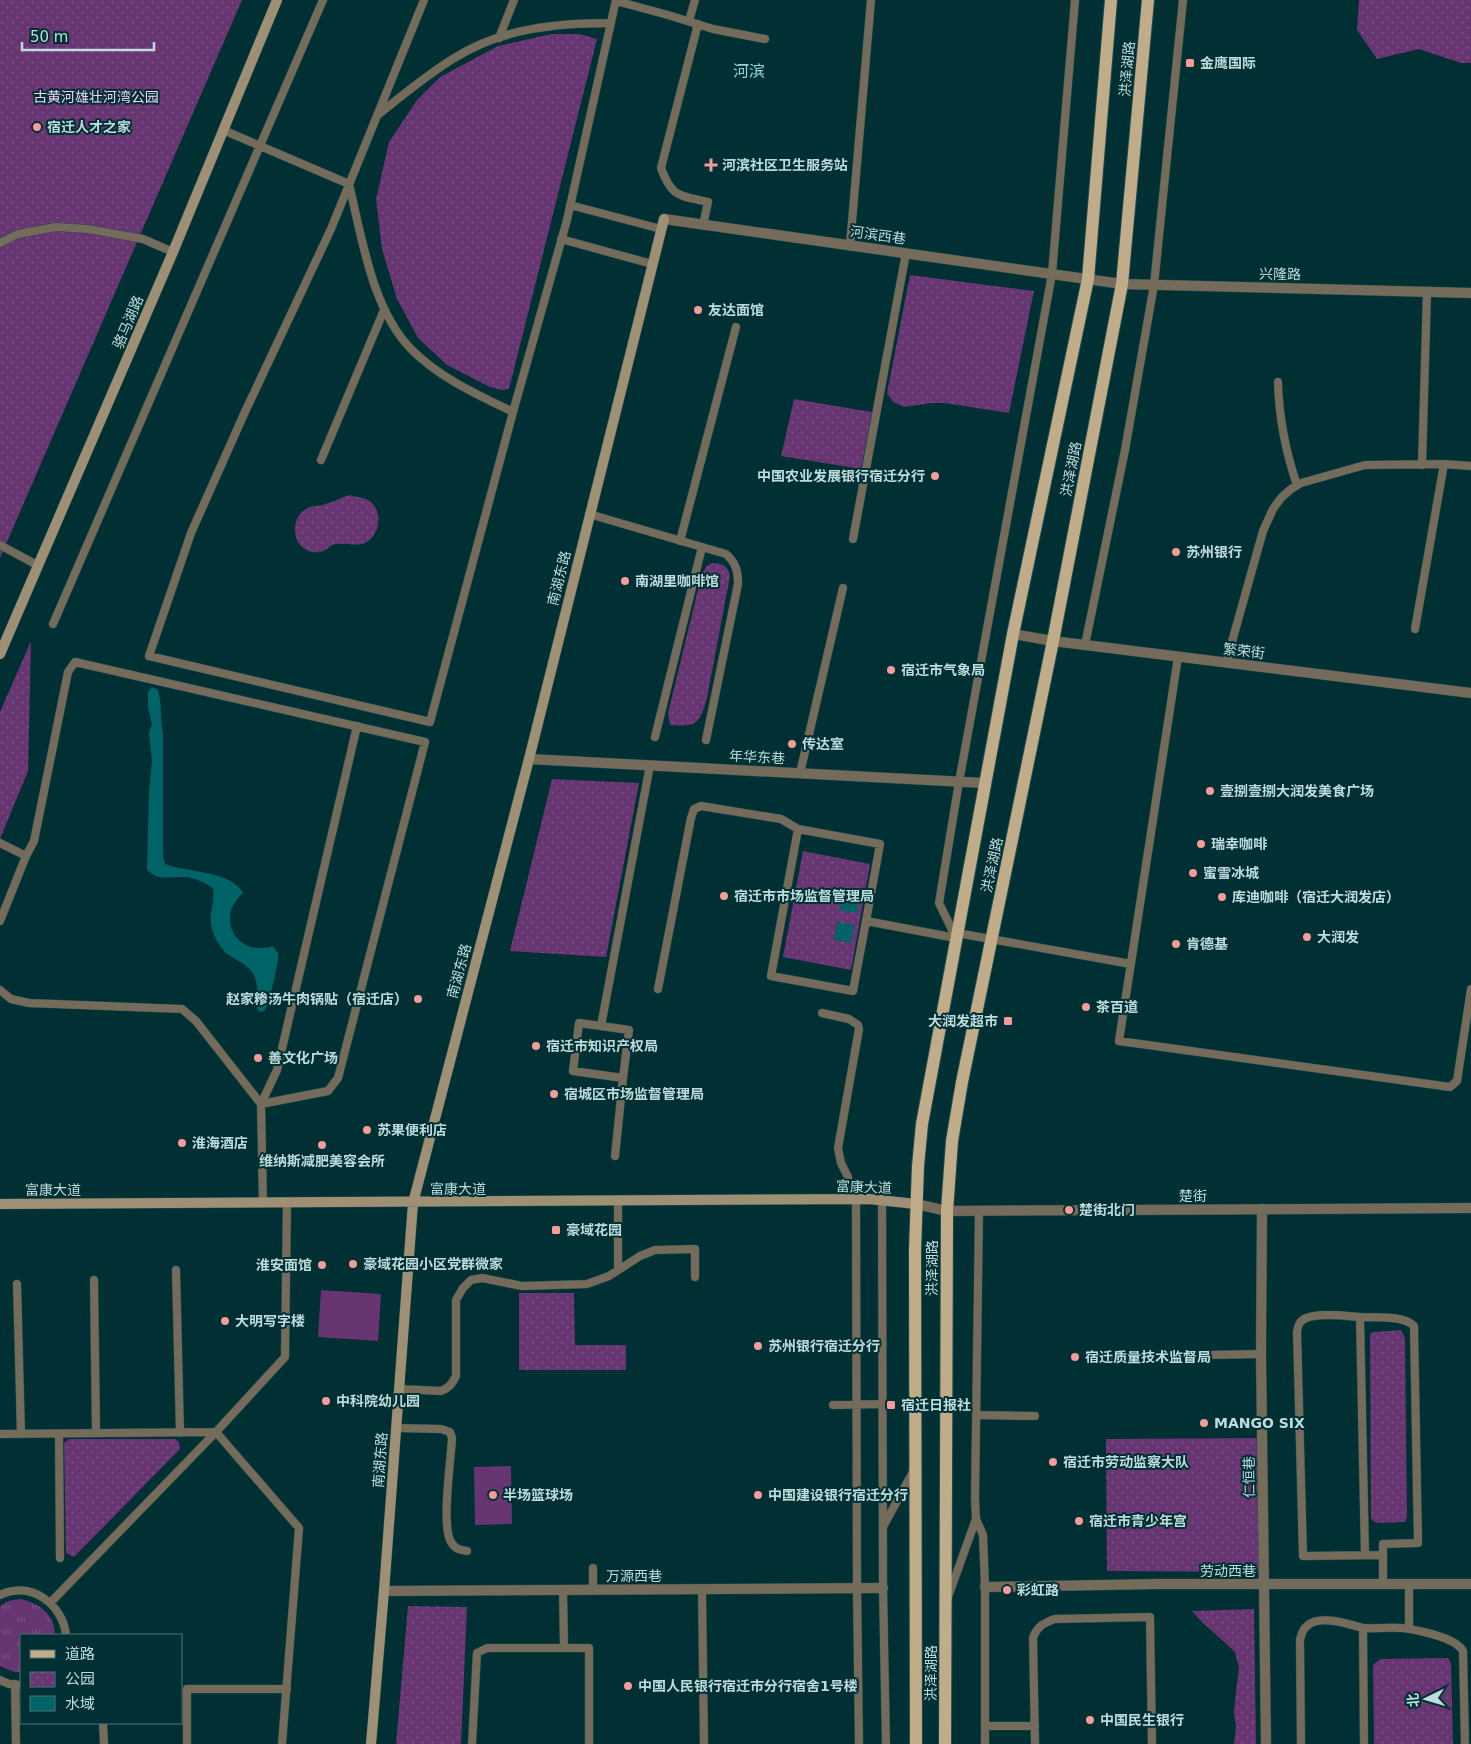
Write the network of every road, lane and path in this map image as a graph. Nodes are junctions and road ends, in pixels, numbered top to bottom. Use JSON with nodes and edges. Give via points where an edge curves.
{"nodes":[{"id":1,"x":277,"y":0,"type":"edge"},
{"id":2,"x":323,"y":0,"type":"edge"},
{"id":3,"x":424,"y":0,"type":"edge"},
{"id":4,"x":514,"y":0,"type":"edge"},
{"id":5,"x":616,"y":0,"type":"edge"},
{"id":6,"x":695,"y":0,"type":"edge"},
{"id":7,"x":871,"y":0,"type":"edge"},
{"id":8,"x":1075,"y":0,"type":"edge"},
{"id":9,"x":1110,"y":0,"type":"edge"},
{"id":10,"x":1148,"y":0,"type":"edge"},
{"id":11,"x":1183,"y":0,"type":"edge"},
{"id":12,"x":689,"y":21,"type":"junction"},
{"id":13,"x":611,"y":23,"type":"junction"},
{"id":14,"x":698,"y":24,"type":"junction"},
{"id":15,"x":498,"y":38,"type":"junction"},
{"id":16,"x":765,"y":39,"type":"dead end"},
{"id":17,"x":377,"y":115,"type":"junction"},
{"id":18,"x":223,"y":130,"type":"junction"},
{"id":19,"x":260,"y":146,"type":"junction"},
{"id":20,"x":349,"y":184,"type":"junction"},
{"id":21,"x":570,"y":205,"type":"junction"},
{"id":22,"x":662,"y":224,"type":"junction"},
{"id":23,"x":703,"y":225,"type":"junction"},
{"id":24,"x":561,"y":239,"type":"junction"},
{"id":25,"x":0,"y":243,"type":"edge"},
{"id":26,"x":850,"y":245,"type":"junction"},
{"id":27,"x":173,"y":252,"type":"junction"},
{"id":28,"x":906,"y":253,"type":"junction"},
{"id":29,"x":652,"y":264,"type":"junction"},
{"id":30,"x":1052,"y":274,"type":"junction"},
{"id":31,"x":1088,"y":279,"type":"junction"},
{"id":32,"x":1122,"y":284,"type":"junction"},
{"id":33,"x":1154,"y":285,"type":"junction"},
{"id":34,"x":1427,"y":292,"type":"junction"},
{"id":35,"x":1471,"y":293,"type":"edge"},
{"id":36,"x":384,"y":310,"type":"junction"},
{"id":37,"x":736,"y":327,"type":"dead end"},
{"id":38,"x":1278,"y":382,"type":"dead end"},
{"id":39,"x":513,"y":412,"type":"junction"},
{"id":40,"x":321,"y":460,"type":"dead end"},
{"id":41,"x":1444,"y":464,"type":"junction"},
{"id":42,"x":1422,"y":465,"type":"junction"},
{"id":43,"x":1471,"y":466,"type":"edge"},
{"id":44,"x":1297,"y":485,"type":"junction"},
{"id":45,"x":589,"y":514,"type":"junction"},
{"id":46,"x":853,"y":539,"type":"dead end"},
{"id":47,"x":680,"y":541,"type":"junction"},
{"id":48,"x":0,"y":545,"type":"edge"},
{"id":49,"x":702,"y":547,"type":"junction"},
{"id":50,"x":37,"y":565,"type":"junction"},
{"id":51,"x":843,"y":588,"type":"dead end"},
{"id":52,"x":53,"y":624,"type":"dead end"},
{"id":53,"x":1416,"y":629,"type":"dead end"},
{"id":54,"x":1013,"y":634,"type":"junction"},
{"id":55,"x":1053,"y":641,"type":"junction"},
{"id":56,"x":1085,"y":645,"type":"junction"},
{"id":57,"x":0,"y":654,"type":"edge"},
{"id":58,"x":1178,"y":657,"type":"junction"},
{"id":59,"x":1226,"y":663,"type":"junction"},
{"id":60,"x":1471,"y":693,"type":"edge"},
{"id":61,"x":358,"y":726,"type":"junction"},
{"id":62,"x":655,"y":737,"type":"dead end"},
{"id":63,"x":706,"y":740,"type":"dead end"},
{"id":64,"x":529,"y":758,"type":"junction"},
{"id":65,"x":650,"y":765,"type":"junction"},
{"id":66,"x":800,"y":773,"type":"junction"},
{"id":67,"x":958,"y":782,"type":"junction"},
{"id":68,"x":984,"y":783,"type":"junction"},
{"id":69,"x":798,"y":829,"type":"junction"},
{"id":70,"x":0,"y":843,"type":"edge"},
{"id":71,"x":26,"y":856,"type":"junction"},
{"id":72,"x":0,"y":921,"type":"edge"},
{"id":73,"x":866,"y":921,"type":"junction"},
{"id":74,"x":956,"y":935,"type":"junction"},
{"id":75,"x":992,"y":940,"type":"junction"},
{"id":76,"x":1131,"y":964,"type":"junction"},
{"id":77,"x":658,"y":989,"type":"dead end"},
{"id":78,"x":1471,"y":989,"type":"edge"},
{"id":79,"x":0,"y":990,"type":"edge"},
{"id":80,"x":822,"y":1013,"type":"dead end"},
{"id":81,"x":601,"y":1026,"type":"junction"},
{"id":82,"x":623,"y":1078,"type":"junction"},
{"id":83,"x":261,"y":1104,"type":"junction"},
{"id":84,"x":615,"y":1156,"type":"dead end"},
{"id":85,"x":852,"y":1199,"type":"junction"},
{"id":86,"x":882,"y":1199,"type":"junction"},
{"id":87,"x":618,"y":1201,"type":"junction"},
{"id":88,"x":263,"y":1203,"type":"junction"},
{"id":89,"x":288,"y":1203,"type":"junction"},
{"id":90,"x":413,"y":1203,"type":"junction"},
{"id":91,"x":0,"y":1204,"type":"edge"},
{"id":92,"x":916,"y":1204,"type":"junction"},
{"id":93,"x":1471,"y":1208,"type":"edge"},
{"id":94,"x":1262,"y":1209,"type":"junction"},
{"id":95,"x":947,"y":1211,"type":"junction"},
{"id":96,"x":979,"y":1211,"type":"junction"},
{"id":97,"x":176,"y":1270,"type":"dead end"},
{"id":98,"x":618,"y":1270,"type":"junction"},
{"id":99,"x":695,"y":1277,"type":"dead end"},
{"id":100,"x":94,"y":1280,"type":"dead end"},
{"id":101,"x":17,"y":1284,"type":"dead end"},
{"id":102,"x":1360,"y":1317,"type":"junction"},
{"id":103,"x":1261,"y":1354,"type":"junction"},
{"id":104,"x":1098,"y":1357,"type":"dead end"},
{"id":105,"x":400,"y":1389,"type":"junction"},
{"id":106,"x":883,"y":1404,"type":"junction"},
{"id":107,"x":833,"y":1405,"type":"dead end"},
{"id":108,"x":856,"y":1405,"type":"junction"},
{"id":109,"x":976,"y":1415,"type":"junction"},
{"id":110,"x":1035,"y":1416,"type":"dead end"},
{"id":111,"x":396,"y":1428,"type":"junction"},
{"id":112,"x":216,"y":1432,"type":"junction"},
{"id":113,"x":96,"y":1433,"type":"junction"},
{"id":114,"x":180,"y":1433,"type":"junction"},
{"id":115,"x":0,"y":1434,"type":"edge"},
{"id":116,"x":21,"y":1434,"type":"junction"},
{"id":117,"x":59,"y":1434,"type":"junction"},
{"id":118,"x":915,"y":1468,"type":"junction"},
{"id":119,"x":976,"y":1519,"type":"junction"},
{"id":120,"x":883,"y":1526,"type":"junction"},
{"id":121,"x":467,"y":1551,"type":"dead end"},
{"id":122,"x":1365,"y":1555,"type":"junction"},
{"id":123,"x":1383,"y":1555,"type":"junction"},
{"id":124,"x":60,"y":1558,"type":"dead end"},
{"id":125,"x":593,"y":1568,"type":"dead end"},
{"id":126,"x":1264,"y":1584,"type":"junction"},
{"id":127,"x":1383,"y":1584,"type":"junction"},
{"id":128,"x":1409,"y":1584,"type":"junction"},
{"id":129,"x":1471,"y":1584,"type":"edge"},
{"id":130,"x":985,"y":1587,"type":"junction"},
{"id":131,"x":857,"y":1588,"type":"junction"},
{"id":132,"x":883,"y":1588,"type":"junction"},
{"id":133,"x":702,"y":1589,"type":"junction"},
{"id":134,"x":563,"y":1590,"type":"junction"},
{"id":135,"x":593,"y":1590,"type":"junction"},
{"id":136,"x":384,"y":1591,"type":"junction"},
{"id":137,"x":0,"y":1595,"type":"edge"},
{"id":138,"x":50,"y":1603,"type":"junction"},
{"id":139,"x":946,"y":1604,"type":"junction"},
{"id":140,"x":1363,"y":1628,"type":"junction"},
{"id":141,"x":1409,"y":1629,"type":"junction"},
{"id":142,"x":66,"y":1634,"type":"edge"},
{"id":143,"x":564,"y":1648,"type":"junction"},
{"id":144,"x":0,"y":1680,"type":"edge"},
{"id":145,"x":18,"y":1684,"type":"edge"},
{"id":146,"x":287,"y":1689,"type":"junction"},
{"id":147,"x":103,"y":1724,"type":"edge"},
{"id":148,"x":985,"y":1726,"type":"junction"},
{"id":149,"x":1035,"y":1726,"type":"junction"},
{"id":150,"x":16,"y":1744,"type":"edge"},
{"id":151,"x":104,"y":1744,"type":"edge"},
{"id":152,"x":186,"y":1744,"type":"edge"},
{"id":153,"x":282,"y":1744,"type":"edge"},
{"id":154,"x":371,"y":1744,"type":"edge"},
{"id":155,"x":472,"y":1744,"type":"edge"},
{"id":156,"x":590,"y":1744,"type":"edge"},
{"id":157,"x":704,"y":1744,"type":"edge"},
{"id":158,"x":859,"y":1744,"type":"edge"},
{"id":159,"x":886,"y":1744,"type":"edge"},
{"id":160,"x":916,"y":1744,"type":"edge"},
{"id":161,"x":945,"y":1744,"type":"edge"},
{"id":162,"x":985,"y":1744,"type":"edge"},
{"id":163,"x":1035,"y":1744,"type":"edge"},
{"id":164,"x":1152,"y":1744,"type":"edge"},
{"id":165,"x":1266,"y":1744,"type":"edge"},
{"id":166,"x":1301,"y":1744,"type":"edge"},
{"id":167,"x":1364,"y":1744,"type":"edge"},
{"id":168,"x":1465,"y":1744,"type":"edge"}],
"edges":[{"from":1,"to":18,"type":"street","name":"骆马湖路"},
{"from":2,"to":19,"type":"lane"},
{"from":3,"to":17,"type":"lane"},
{"from":4,"to":15,"type":"lane"},
{"from":5,"to":12,"type":"lane"},
{"from":5,"to":13,"type":"lane"},
{"from":6,"to":12,"type":"lane"},
{"from":7,"to":26,"type":"lane"},
{"from":8,"to":30,"type":"lane"},
{"from":9,"to":31,"type":"main road","name":"洪泽湖路"},
{"from":10,"to":32,"type":"main road","name":"洪泽湖路"},
{"from":11,"to":33,"type":"lane"},
{"from":12,"to":14,"type":"lane"},
{"from":13,"to":15,"type":"lane","via":[[550,26]]},
{"from":13,"to":21,"type":"lane"},
{"from":14,"to":16,"type":"lane"},
{"from":14,"to":23,"type":"lane","via":[[661,168],[667,186],[678,195],[708,202]]},
{"from":15,"to":17,"type":"lane","via":[[457,56],[435,70]]},
{"from":17,"to":20,"type":"lane"},
{"from":18,"to":19,"type":"lane"},
{"from":18,"to":27,"type":"street","name":"骆马湖路"},
{"from":19,"to":20,"type":"lane"},
{"from":19,"to":52,"type":"lane"},
{"from":20,"to":36,"type":"lane","via":[[364,249]]},
{"from":20,"to":39,"type":"lane","via":[[191,533],[149,656],[430,722]]},
{"from":21,"to":22,"type":"lane"},
{"from":21,"to":24,"type":"lane"},
{"from":22,"to":23,"type":"street","name":"河滨西巷"},
{"from":22,"to":29,"type":"street","name":"南湖东路"},
{"from":23,"to":26,"type":"street","name":"河滨西巷"},
{"from":24,"to":29,"type":"lane"},
{"from":24,"to":39,"type":"lane"},
{"from":25,"to":27,"type":"lane","via":[[18,234],[56,227],[143,239]]},
{"from":26,"to":28,"type":"street","name":"河滨西巷"},
{"from":27,"to":50,"type":"street","name":"骆马湖路"},
{"from":28,"to":30,"type":"street","name":"河滨西巷"},
{"from":28,"to":46,"type":"lane"},
{"from":29,"to":45,"type":"street","name":"南湖东路"},
{"from":30,"to":31,"type":"street","name":"河滨西巷"},
{"from":30,"to":67,"type":"lane"},
{"from":31,"to":32,"type":"street","name":"兴隆路"},
{"from":31,"to":54,"type":"main road","name":"洪泽湖路"},
{"from":32,"to":33,"type":"street","name":"兴隆路"},
{"from":32,"to":55,"type":"main road","name":"洪泽湖路"},
{"from":33,"to":34,"type":"street","name":"兴隆路"},
{"from":33,"to":56,"type":"lane","via":[[1125,450]]},
{"from":34,"to":35,"type":"street","name":"兴隆路"},
{"from":34,"to":42,"type":"lane"},
{"from":36,"to":39,"type":"lane","via":[[403,339],[433,368]]},
{"from":36,"to":40,"type":"lane"},
{"from":37,"to":47,"type":"lane"},
{"from":38,"to":44,"type":"lane","via":[[1282,430]]},
{"from":41,"to":42,"type":"lane"},
{"from":41,"to":43,"type":"lane"},
{"from":41,"to":53,"type":"lane"},
{"from":42,"to":44,"type":"lane","via":[[1365,465]]},
{"from":44,"to":59,"type":"lane","via":[[1281,498],[1263,531]]},
{"from":45,"to":47,"type":"lane"},
{"from":45,"to":64,"type":"street","name":"南湖东路"},
{"from":47,"to":49,"type":"lane"},
{"from":48,"to":50,"type":"lane"},
{"from":49,"to":62,"type":"lane"},
{"from":49,"to":63,"type":"lane","via":[[726,554],[734,562],[738,574]]},
{"from":50,"to":57,"type":"street","name":"骆马湖路"},
{"from":51,"to":66,"type":"lane"},
{"from":54,"to":55,"type":"street","name":"繁荣街"},
{"from":54,"to":68,"type":"main road","name":"洪泽湖路"},
{"from":55,"to":56,"type":"street","name":"繁荣街"},
{"from":55,"to":75,"type":"main road","name":"洪泽湖路"},
{"from":56,"to":58,"type":"street","name":"繁荣街"},
{"from":58,"to":59,"type":"street","name":"繁荣街"},
{"from":58,"to":76,"type":"lane"},
{"from":59,"to":60,"type":"street","name":"繁荣街"},
{"from":61,"to":71,"type":"lane","via":[[75,662],[68,672],[34,841]]},
{"from":61,"to":83,"type":"lane","via":[[277,1070]]},
{"from":61,"to":83,"type":"lane","via":[[425,742],[338,1078],[328,1091]]},
{"from":64,"to":65,"type":"street","name":"年华东巷"},
{"from":64,"to":90,"type":"street","name":"南湖东路"},
{"from":65,"to":66,"type":"street","name":"年华东巷"},
{"from":65,"to":81,"type":"lane"},
{"from":66,"to":67,"type":"street","name":"年华东巷"},
{"from":67,"to":68,"type":"street","name":"年华东巷"},
{"from":67,"to":74,"type":"lane","via":[[939,903]]},
{"from":68,"to":74,"type":"main road","name":"洪泽湖路"},
{"from":69,"to":73,"type":"lane","via":[[880,844]]},
{"from":69,"to":73,"type":"lane","via":[[771,976],[853,991]]},
{"from":69,"to":77,"type":"lane","via":[[781,819],[701,806],[694,809]]},
{"from":70,"to":71,"type":"lane"},
{"from":71,"to":72,"type":"lane"},
{"from":73,"to":74,"type":"lane"},
{"from":74,"to":75,"type":"lane"},
{"from":74,"to":92,"type":"main road","name":"洪泽湖路","via":[[922,1124]]},
{"from":75,"to":76,"type":"lane"},
{"from":75,"to":95,"type":"main road","name":"洪泽湖路","via":[[952,1140]]},
{"from":76,"to":78,"type":"lane","via":[[1119,1041],[1450,1087],[1457,1082]]},
{"from":79,"to":83,"type":"lane","via":[[11,999],[29,1002],[182,1009],[196,1021]]},
{"from":80,"to":85,"type":"lane","via":[[849,1019],[859,1029],[838,1148]]},
{"from":81,"to":82,"type":"lane","via":[[629,1030]]},
{"from":81,"to":82,"type":"lane","via":[[578,1023],[573,1071]]},
{"from":82,"to":84,"type":"lane"},
{"from":83,"to":88,"type":"lane"},
{"from":85,"to":86,"type":"street","name":"富康大道"},
{"from":85,"to":87,"type":"street","name":"富康大道"},
{"from":85,"to":108,"type":"lane"},
{"from":86,"to":92,"type":"street","name":"富康大道"},
{"from":86,"to":106,"type":"lane"},
{"from":87,"to":90,"type":"street","name":"富康大道"},
{"from":87,"to":98,"type":"lane"},
{"from":88,"to":89,"type":"street","name":"富康大道"},
{"from":88,"to":91,"type":"street","name":"富康大道"},
{"from":89,"to":90,"type":"street","name":"富康大道"},
{"from":89,"to":112,"type":"lane","via":[[285,1357]]},
{"from":90,"to":105,"type":"street","name":"南湖东路"},
{"from":92,"to":95,"type":"street","name":"楚街"},
{"from":92,"to":118,"type":"main road","name":"洪泽湖路"},
{"from":93,"to":94,"type":"street","name":"楚街"},
{"from":94,"to":96,"type":"street","name":"楚街"},
{"from":94,"to":103,"type":"street","name":"仁恒巷"},
{"from":95,"to":96,"type":"street","name":"楚街"},
{"from":95,"to":139,"type":"main road","name":"洪泽湖路"},
{"from":96,"to":109,"type":"lane"},
{"from":97,"to":114,"type":"lane"},
{"from":98,"to":99,"type":"lane","via":[[656,1250],[695,1249]]},
{"from":98,"to":105,"type":"lane","via":[[587,1284],[531,1286],[482,1278],[471,1280],[456,1300],[456,1376],[452,1384],[441,1391]]},
{"from":100,"to":113,"type":"lane"},
{"from":101,"to":116,"type":"lane"},
{"from":102,"to":122,"type":"lane"},
{"from":102,"to":122,"type":"lane","via":[[1314,1315],[1299,1323],[1297,1332],[1303,1556]]},
{"from":102,"to":123,"type":"lane","via":[[1402,1319],[1414,1326],[1418,1543],[1383,1544]]},
{"from":103,"to":104,"type":"lane"},
{"from":103,"to":126,"type":"street","name":"仁恒巷"},
{"from":105,"to":111,"type":"street","name":"南湖东路"},
{"from":106,"to":108,"type":"lane"},
{"from":106,"to":120,"type":"lane"},
{"from":107,"to":108,"type":"lane"},
{"from":108,"to":131,"type":"lane"},
{"from":109,"to":110,"type":"lane"},
{"from":109,"to":119,"type":"lane"},
{"from":111,"to":121,"type":"lane","via":[[450,1432],[448,1536],[458,1550]]},
{"from":111,"to":136,"type":"street","name":"南湖东路"},
{"from":112,"to":114,"type":"lane"},
{"from":112,"to":138,"type":"lane"},
{"from":112,"to":146,"type":"lane","via":[[299,1528]]},
{"from":113,"to":114,"type":"lane"},
{"from":113,"to":117,"type":"lane"},
{"from":115,"to":116,"type":"lane"},
{"from":116,"to":117,"type":"lane"},
{"from":117,"to":124,"type":"lane"},
{"from":118,"to":120,"type":"lane"},
{"from":118,"to":160,"type":"main road","name":"洪泽湖路"},
{"from":119,"to":130,"type":"lane","via":[[983,1535]]},
{"from":119,"to":139,"type":"lane"},
{"from":120,"to":132,"type":"lane"},
{"from":122,"to":123,"type":"lane"},
{"from":123,"to":127,"type":"lane"},
{"from":125,"to":135,"type":"lane"},
{"from":126,"to":127,"type":"street","name":"劳动西巷"},
{"from":126,"to":130,"type":"street","name":"劳动西巷"},
{"from":126,"to":165,"type":"street","name":"仁恒巷"},
{"from":127,"to":128,"type":"street","name":"劳动西巷"},
{"from":128,"to":129,"type":"street","name":"劳动西巷"},
{"from":128,"to":141,"type":"lane"},
{"from":130,"to":148,"type":"lane"},
{"from":131,"to":132,"type":"street","name":"万源西巷"},
{"from":131,"to":133,"type":"street","name":"万源西巷"},
{"from":131,"to":158,"type":"lane"},
{"from":132,"to":159,"type":"lane"},
{"from":133,"to":135,"type":"street","name":"万源西巷"},
{"from":133,"to":157,"type":"lane"},
{"from":134,"to":135,"type":"street","name":"万源西巷"},
{"from":134,"to":136,"type":"street","name":"万源西巷"},
{"from":134,"to":143,"type":"lane"},
{"from":136,"to":154,"type":"street","name":"南湖东路"},
{"from":137,"to":138,"type":"lane","via":[[18,1591],[32,1593]]},
{"from":138,"to":142,"type":"lane","via":[[58,1611]]},
{"from":139,"to":161,"type":"main road","name":"洪泽湖路"},
{"from":140,"to":141,"type":"lane"},
{"from":140,"to":166,"type":"lane","via":[[1325,1620],[1311,1622],[1305,1627],[1300,1640]]},
{"from":140,"to":167,"type":"lane"},
{"from":141,"to":168,"type":"lane","via":[[1454,1641],[1463,1652]]},
{"from":143,"to":155,"type":"lane","via":[[488,1648],[477,1654]]},
{"from":143,"to":156,"type":"lane","via":[[589,1648]]},
{"from":144,"to":145,"type":"lane"},
{"from":145,"to":150,"type":"lane"},
{"from":146,"to":152,"type":"lane","via":[[187,1689]]},
{"from":146,"to":153,"type":"lane"},
{"from":147,"to":151,"type":"lane"},
{"from":148,"to":149,"type":"lane"},
{"from":148,"to":162,"type":"lane"},
{"from":149,"to":163,"type":"lane"},
{"from":149,"to":164,"type":"lane","via":[[1033,1638],[1041,1625],[1055,1619],[1150,1617]]}]}
